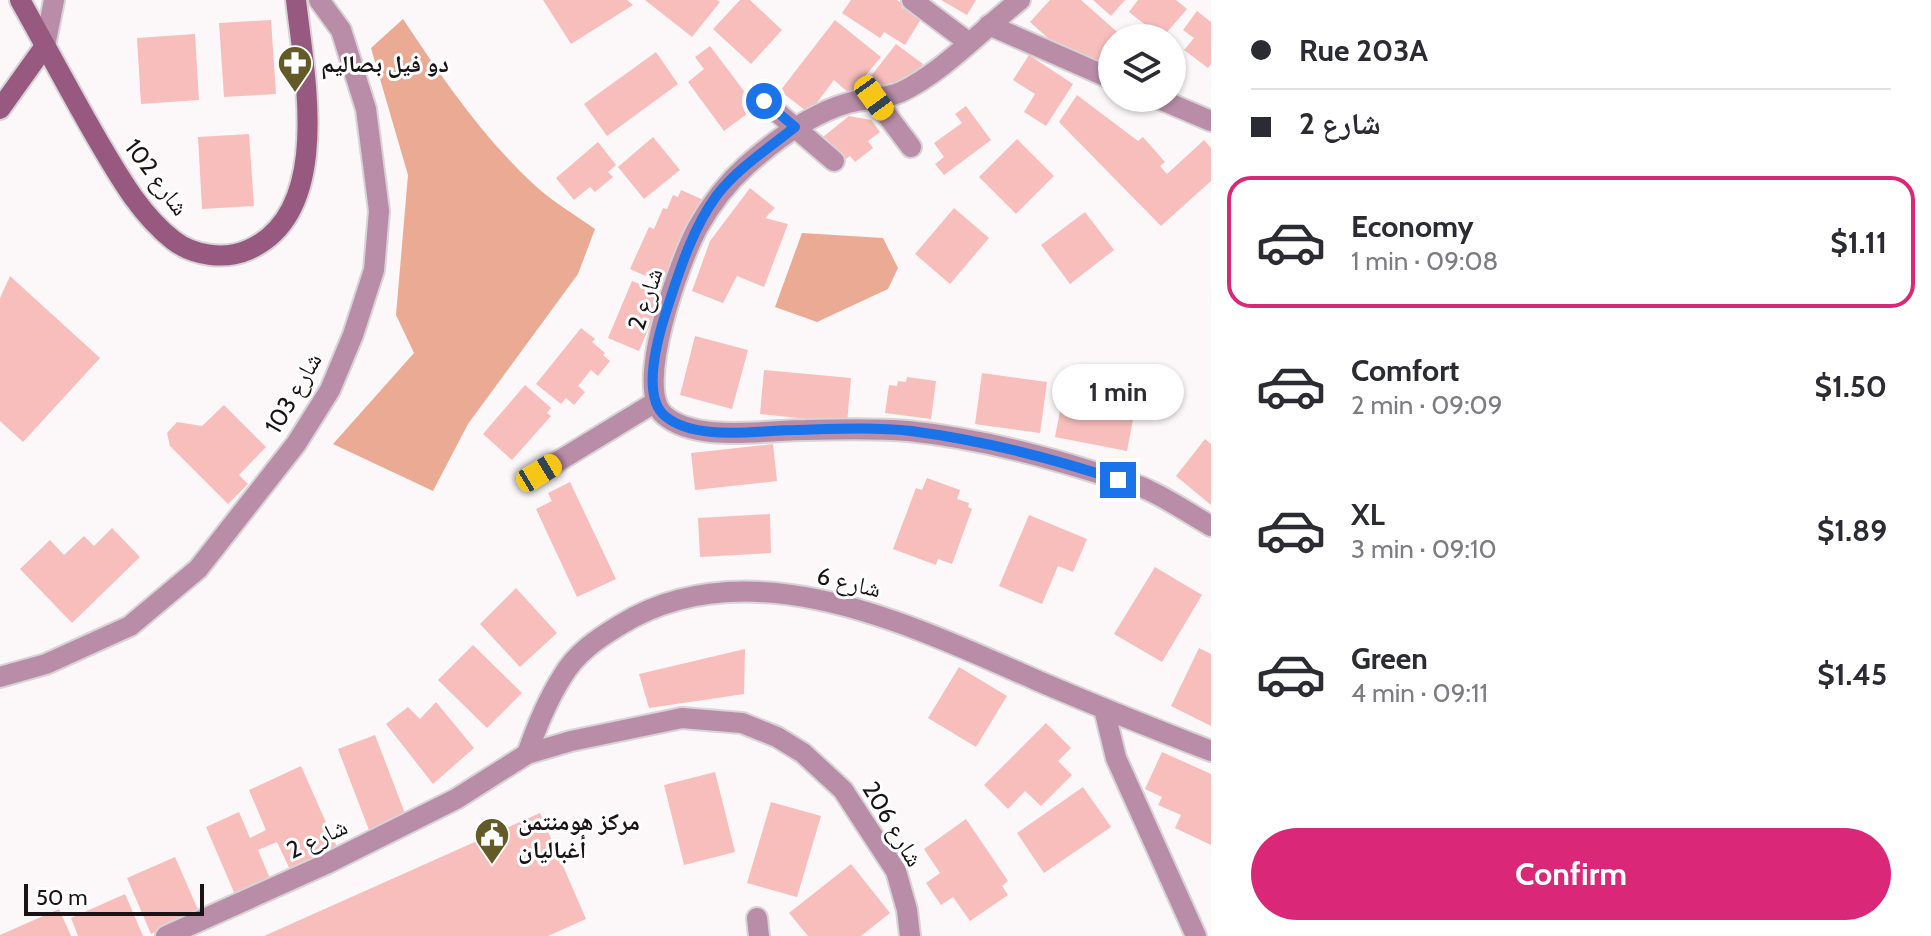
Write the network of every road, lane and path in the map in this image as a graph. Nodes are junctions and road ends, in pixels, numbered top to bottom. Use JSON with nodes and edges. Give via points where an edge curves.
{"nodes":[{"id":1,"x":20,"y":0,"type":"edge"},
{"id":2,"x":54,"y":0,"type":"edge"},
{"id":3,"x":296,"y":0,"type":"edge"},
{"id":4,"x":319,"y":0,"type":"edge"},
{"id":5,"x":912,"y":0,"type":"edge"},
{"id":6,"x":1020,"y":0,"type":"edge"},
{"id":7,"x":989,"y":25,"type":"junction"},
{"id":8,"x":968,"y":42,"type":"junction"},
{"id":9,"x":45,"y":46,"type":"junction"},
{"id":10,"x":1098,"y":73,"type":"edge"},
{"id":11,"x":874,"y":98,"type":"junction"},
{"id":12,"x":764,"y":101,"type":"dead end"},
{"id":13,"x":0,"y":109,"type":"edge"},
{"id":14,"x":1186,"y":110,"type":"edge"},
{"id":15,"x":1211,"y":121,"type":"edge"},
{"id":16,"x":795,"y":127,"type":"junction"},
{"id":17,"x":911,"y":147,"type":"dead end"},
{"id":18,"x":834,"y":161,"type":"dead end"},
{"id":19,"x":654,"y":403,"type":"junction"},
{"id":20,"x":539,"y":473,"type":"dead end"},
{"id":21,"x":1211,"y":526,"type":"edge"},
{"id":22,"x":0,"y":677,"type":"edge"},
{"id":23,"x":1104,"y":709,"type":"junction"},
{"id":24,"x":1211,"y":751,"type":"edge"},
{"id":25,"x":527,"y":754,"type":"junction"},
{"id":26,"x":166,"y":936,"type":"edge"},
{"id":27,"x":910,"y":936,"type":"edge"},
{"id":28,"x":1196,"y":936,"type":"edge"}],
"edges":[{"from":1,"to":9,"type":"main road","name":"شارع 102"},
{"from":2,"to":9,"type":"street"},
{"from":3,"to":9,"type":"main road","name":"شارع 102","via":[[308,134],[303,177],[280,228],[234,256],[182,246],[154,222],[123,183]]},
{"from":4,"to":22,"type":"street","name":"شارع 103","via":[[341,30],[366,109],[379,211],[374,270],[330,390],[296,444],[198,569],[130,626],[46,664]]},
{"from":5,"to":8,"type":"street"},
{"from":6,"to":7,"type":"street","name":"شارع 2"},
{"from":7,"to":8,"type":"street","name":"شارع 2"},
{"from":7,"to":10,"type":"street"},
{"from":8,"to":11,"type":"street","name":"شارع 2","via":[[903,91]]},
{"from":9,"to":13,"type":"main road"},
{"from":11,"to":16,"type":"street","name":"شارع 2","via":[[844,104]]},
{"from":11,"to":17,"type":"street"},
{"from":12,"to":16,"type":"street"},
{"from":14,"to":15,"type":"street"},
{"from":16,"to":18,"type":"street"},
{"from":16,"to":19,"type":"street","name":"شارع 2","via":[[717,195],[696,230],[659,334]]},
{"from":19,"to":20,"type":"street"},
{"from":19,"to":21,"type":"street","via":[[676,422],[731,434],[910,431],[1011,450],[1146,489]]},
{"from":23,"to":24,"type":"street","name":"شارع 6"},
{"from":23,"to":25,"type":"street","name":"شارع 6","via":[[850,606],[725,591],[686,596],[640,613],[589,645],[563,675]]},
{"from":23,"to":28,"type":"street","via":[[1116,758]]},
{"from":25,"to":26,"type":"street","name":"شارع 2","via":[[456,799]]},
{"from":25,"to":27,"type":"street","name":"شارع 206","via":[[682,718],[742,723],[777,737],[843,790],[896,871]]}]}
